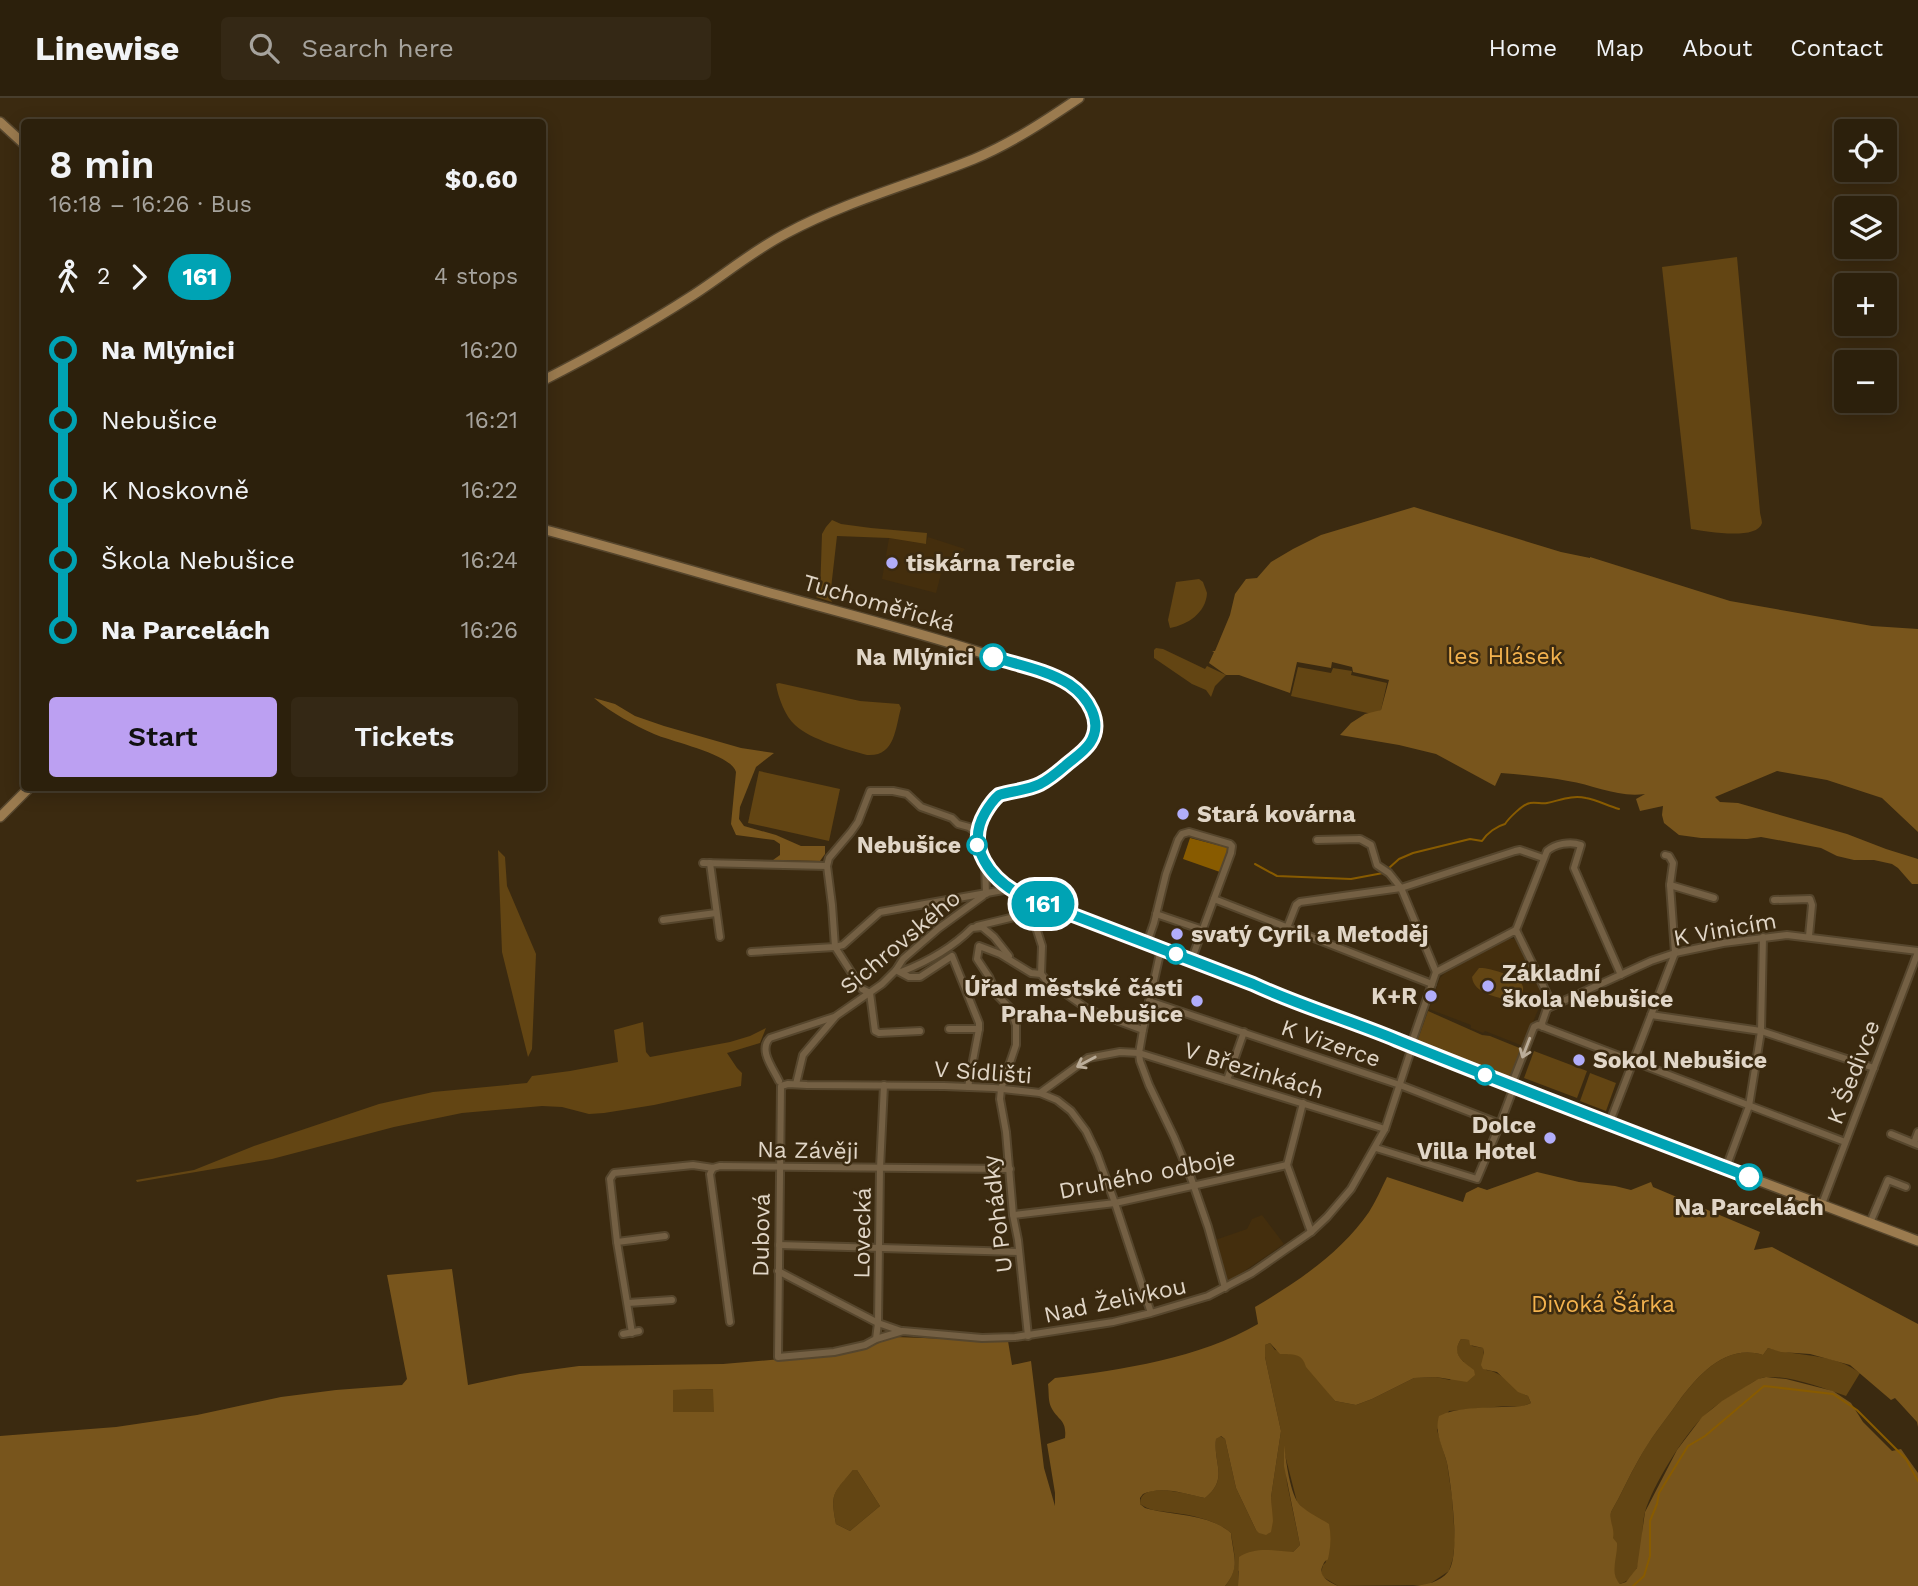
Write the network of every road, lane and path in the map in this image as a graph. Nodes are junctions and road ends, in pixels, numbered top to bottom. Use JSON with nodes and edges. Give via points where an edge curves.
{"nodes":[{"id":1,"x":1079,"y":98,"type":"edge"},
{"id":2,"x":0,"y":122,"type":"edge"},
{"id":3,"x":21,"y":141,"type":"edge"},
{"id":4,"x":546,"y":379,"type":"edge"},
{"id":5,"x":546,"y":530,"type":"edge"},
{"id":6,"x":26,"y":791,"type":"edge"},
{"id":7,"x":0,"y":817,"type":"edge"},
{"id":8,"x":977,"y":833,"type":"junction"},
{"id":9,"x":1317,"y":840,"type":"dead end"},
{"id":10,"x":1665,"y":855,"type":"dead end"},
{"id":11,"x":1543,"y":859,"type":"junction"},
{"id":12,"x":985,"y":862,"type":"junction"},
{"id":13,"x":827,"y":866,"type":"junction"},
{"id":14,"x":1670,"y":885,"type":"junction"},
{"id":15,"x":1401,"y":888,"type":"junction"},
{"id":16,"x":1009,"y":889,"type":"junction"},
{"id":17,"x":986,"y":894,"type":"junction"},
{"id":18,"x":1714,"y":898,"type":"dead end"},
{"id":19,"x":1214,"y":899,"type":"junction"},
{"id":20,"x":1774,"y":900,"type":"dead end"},
{"id":21,"x":1046,"y":905,"type":"junction"},
{"id":22,"x":1028,"y":912,"type":"junction"},
{"id":23,"x":716,"y":913,"type":"junction"},
{"id":24,"x":1156,"y":914,"type":"junction"},
{"id":25,"x":663,"y":920,"type":"dead end"},
{"id":26,"x":972,"y":928,"type":"junction"},
{"id":27,"x":1287,"y":928,"type":"junction"},
{"id":28,"x":1203,"y":930,"type":"junction"},
{"id":29,"x":1516,"y":930,"type":"junction"},
{"id":30,"x":1809,"y":936,"type":"junction"},
{"id":31,"x":720,"y":937,"type":"dead end"},
{"id":32,"x":1763,"y":937,"type":"junction"},
{"id":33,"x":1147,"y":943,"type":"junction"},
{"id":34,"x":835,"y":947,"type":"junction"},
{"id":35,"x":1161,"y":949,"type":"junction"},
{"id":36,"x":1918,"y":951,"type":"edge"},
{"id":37,"x":751,"y":952,"type":"dead end"},
{"id":38,"x":1675,"y":953,"type":"junction"},
{"id":39,"x":1012,"y":961,"type":"junction"},
{"id":40,"x":1191,"y":961,"type":"junction"},
{"id":41,"x":899,"y":971,"type":"junction"},
{"id":42,"x":1436,"y":972,"type":"junction"},
{"id":43,"x":1041,"y":974,"type":"junction"},
{"id":44,"x":1621,"y":975,"type":"junction"},
{"id":45,"x":1432,"y":984,"type":"junction"},
{"id":46,"x":870,"y":993,"type":"junction"},
{"id":47,"x":1149,"y":1001,"type":"junction"},
{"id":48,"x":1548,"y":1008,"type":"junction"},
{"id":49,"x":1651,"y":1015,"type":"junction"},
{"id":50,"x":836,"y":1016,"type":"junction"},
{"id":51,"x":1543,"y":1027,"type":"junction"},
{"id":52,"x":949,"y":1029,"type":"dead end"},
{"id":53,"x":979,"y":1029,"type":"junction"},
{"id":54,"x":1143,"y":1030,"type":"junction"},
{"id":55,"x":920,"y":1031,"type":"dead end"},
{"id":56,"x":1762,"y":1031,"type":"junction"},
{"id":57,"x":1244,"y":1032,"type":"junction"},
{"id":58,"x":1412,"y":1046,"type":"junction"},
{"id":59,"x":1139,"y":1053,"type":"junction"},
{"id":60,"x":1633,"y":1061,"type":"junction"},
{"id":61,"x":1874,"y":1068,"type":"junction"},
{"id":62,"x":1227,"y":1080,"type":"junction"},
{"id":63,"x":779,"y":1081,"type":"dead end"},
{"id":64,"x":796,"y":1084,"type":"junction"},
{"id":65,"x":884,"y":1085,"type":"junction"},
{"id":66,"x":1400,"y":1085,"type":"junction"},
{"id":67,"x":1513,"y":1086,"type":"junction"},
{"id":68,"x":968,"y":1087,"type":"junction"},
{"id":69,"x":1001,"y":1089,"type":"junction"},
{"id":70,"x":1040,"y":1093,"type":"junction"},
{"id":71,"x":1303,"y":1103,"type":"junction"},
{"id":72,"x":1749,"y":1106,"type":"junction"},
{"id":73,"x":1500,"y":1124,"type":"junction"},
{"id":74,"x":1609,"y":1124,"type":"junction"},
{"id":75,"x":1385,"y":1129,"type":"junction"},
{"id":76,"x":1918,"y":1132,"type":"edge"},
{"id":77,"x":1891,"y":1134,"type":"dead end"},
{"id":78,"x":1845,"y":1142,"type":"junction"},
{"id":79,"x":1916,"y":1144,"type":"edge"},
{"id":80,"x":1376,"y":1147,"type":"junction"},
{"id":81,"x":1287,"y":1165,"type":"junction"},
{"id":82,"x":779,"y":1167,"type":"junction"},
{"id":83,"x":713,"y":1168,"type":"junction"},
{"id":84,"x":880,"y":1168,"type":"junction"},
{"id":85,"x":1726,"y":1168,"type":"junction"},
{"id":86,"x":1010,"y":1169,"type":"junction"},
{"id":87,"x":1193,"y":1186,"type":"junction"},
{"id":88,"x":1906,"y":1187,"type":"dead end"},
{"id":89,"x":1115,"y":1203,"type":"junction"},
{"id":90,"x":1822,"y":1204,"type":"junction"},
{"id":91,"x":1013,"y":1215,"type":"junction"},
{"id":92,"x":1870,"y":1223,"type":"junction"},
{"id":93,"x":1311,"y":1232,"type":"junction"},
{"id":94,"x":665,"y":1236,"type":"dead end"},
{"id":95,"x":1918,"y":1241,"type":"edge"},
{"id":96,"x":617,"y":1242,"type":"junction"},
{"id":97,"x":779,"y":1245,"type":"junction"},
{"id":98,"x":880,"y":1248,"type":"junction"},
{"id":99,"x":1019,"y":1252,"type":"junction"},
{"id":100,"x":778,"y":1271,"type":"junction"},
{"id":101,"x":1225,"y":1288,"type":"junction"},
{"id":102,"x":672,"y":1300,"type":"dead end"},
{"id":103,"x":628,"y":1303,"type":"junction"},
{"id":104,"x":1150,"y":1314,"type":"junction"},
{"id":105,"x":730,"y":1322,"type":"dead end"},
{"id":106,"x":878,"y":1323,"type":"junction"},
{"id":107,"x":903,"y":1331,"type":"junction"},
{"id":108,"x":623,"y":1334,"type":"dead end"},
{"id":109,"x":1028,"y":1336,"type":"junction"},
{"id":110,"x":876,"y":1339,"type":"junction"}],
"edges":[{"from":1,"to":4,"type":"street","via":[[990,152],[787,233],[622,339]]},
{"from":2,"to":3,"type":"street"},
{"from":5,"to":8,"type":"street","name":"Tuchoměřická","via":[[924,635],[1069,684],[1093,713],[1096,729],[1091,742],[1039,785],[999,795]]},
{"from":6,"to":7,"type":"street"},
{"from":8,"to":12,"type":"street"},
{"from":8,"to":13,"type":"street","via":[[921,807],[907,794],[870,791],[858,822]]},
{"from":9,"to":15,"type":"street","via":[[1360,839],[1371,845],[1377,865]]},
{"from":10,"to":14,"type":"street","via":[[1673,863]]},
{"from":11,"to":15,"type":"street","via":[[1514,851]]},
{"from":11,"to":29,"type":"street"},
{"from":11,"to":44,"type":"street","via":[[1554,845],[1581,845],[1574,868]]},
{"from":12,"to":16,"type":"street"},
{"from":12,"to":17,"type":"street"},
{"from":13,"to":23,"type":"street","via":[[706,863]]},
{"from":13,"to":34,"type":"street"},
{"from":14,"to":18,"type":"street"},
{"from":14,"to":38,"type":"street"},
{"from":15,"to":27,"type":"street","via":[[1300,902]]},
{"from":15,"to":42,"type":"street"},
{"from":16,"to":17,"type":"street"},
{"from":16,"to":21,"type":"street"},
{"from":16,"to":22,"type":"street"},
{"from":17,"to":34,"type":"street","via":[[880,912]]},
{"from":17,"to":41,"type":"street","name":"Sichrovského","via":[[903,959]]},
{"from":19,"to":24,"type":"street","via":[[1232,846],[1186,832],[1178,840]]},
{"from":19,"to":27,"type":"street"},
{"from":19,"to":28,"type":"street"},
{"from":20,"to":30,"type":"street","via":[[1810,899]]},
{"from":21,"to":22,"type":"street"},
{"from":21,"to":33,"type":"street"},
{"from":22,"to":26,"type":"street"},
{"from":22,"to":43,"type":"street","via":[[1042,946]]},
{"from":23,"to":25,"type":"street"},
{"from":23,"to":31,"type":"street"},
{"from":24,"to":28,"type":"street"},
{"from":24,"to":33,"type":"street"},
{"from":26,"to":39,"type":"street","via":[[982,927]]},
{"from":26,"to":41,"type":"street","via":[[943,951]]},
{"from":27,"to":45,"type":"street"},
{"from":28,"to":40,"type":"street"},
{"from":29,"to":42,"type":"street"},
{"from":29,"to":48,"type":"street","via":[[1550,999]]},
{"from":30,"to":32,"type":"street","name":"K Vinicím"},
{"from":30,"to":36,"type":"street","name":"K Vinicím"},
{"from":32,"to":38,"type":"street","name":"K Vinicím"},
{"from":32,"to":56,"type":"street"},
{"from":33,"to":35,"type":"street"},
{"from":34,"to":37,"type":"street"},
{"from":34,"to":46,"type":"street","via":[[862,989]]},
{"from":35,"to":40,"type":"street"},
{"from":35,"to":47,"type":"street"},
{"from":36,"to":61,"type":"street","name":"K Šedivce"},
{"from":38,"to":44,"type":"street","name":"K Vinicím"},
{"from":38,"to":49,"type":"street"},
{"from":39,"to":43,"type":"street"},
{"from":39,"to":69,"type":"street","via":[[979,946],[977,959],[1016,1025],[1016,1045]]},
{"from":40,"to":58,"type":"street"},
{"from":41,"to":46,"type":"street","name":"Sichrovského"},
{"from":41,"to":53,"type":"street","via":[[909,977],[920,976],[952,956]]},
{"from":42,"to":45,"type":"street","name":"Nad Želivkou"},
{"from":43,"to":54,"type":"street","via":[[1089,1010]]},
{"from":44,"to":48,"type":"street","name":"K Vinicím"},
{"from":45,"to":58,"type":"street","name":"Nad Želivkou"},
{"from":46,"to":50,"type":"street","name":"Sichrovského"},
{"from":46,"to":55,"type":"street","via":[[877,1032]]},
{"from":47,"to":54,"type":"street"},
{"from":47,"to":57,"type":"street","name":"K Vizerce"},
{"from":48,"to":51,"type":"street"},
{"from":49,"to":56,"type":"street"},
{"from":49,"to":60,"type":"street"},
{"from":50,"to":63,"type":"street","name":"Sichrovského","via":[[766,1041],[766,1054]]},
{"from":50,"to":64,"type":"street","name":"Sichrovského","via":[[803,1055]]},
{"from":51,"to":60,"type":"street"},
{"from":51,"to":67,"type":"street","one_way":true,"via":[[1534,1027]]},
{"from":52,"to":53,"type":"street"},
{"from":53,"to":68,"type":"street"},
{"from":54,"to":59,"type":"street"},
{"from":56,"to":61,"type":"street"},
{"from":56,"to":72,"type":"street"},
{"from":57,"to":62,"type":"street"},
{"from":57,"to":66,"type":"street","name":"K Vizerce"},
{"from":58,"to":66,"type":"street","name":"Nad Želivkou"},
{"from":58,"to":67,"type":"street"},
{"from":59,"to":62,"type":"street","name":"V Březinkách"},
{"from":59,"to":70,"type":"street","name":"V Březinkách","one_way":true,"via":[[1088,1058]]},
{"from":59,"to":87,"type":"street"},
{"from":60,"to":72,"type":"street"},
{"from":60,"to":74,"type":"street"},
{"from":61,"to":78,"type":"street","name":"K Šedivce"},
{"from":62,"to":71,"type":"street","name":"V Březinkách"},
{"from":64,"to":65,"type":"street","name":"V Sídlišti"},
{"from":64,"to":82,"type":"street","name":"Dubová","via":[[780,1088]]},
{"from":65,"to":68,"type":"street","name":"V Sídlišti"},
{"from":65,"to":84,"type":"street","name":"Lovecká"},
{"from":66,"to":73,"type":"street","name":"K Vizerce"},
{"from":66,"to":75,"type":"street","name":"Nad Želivkou"},
{"from":67,"to":73,"type":"street"},
{"from":67,"to":74,"type":"street"},
{"from":68,"to":69,"type":"street","name":"V Sídlišti"},
{"from":69,"to":70,"type":"street","name":"V Sídlišti"},
{"from":69,"to":86,"type":"street","name":"U Pohádky"},
{"from":70,"to":89,"type":"street","name":"V Sídlišti","via":[[1071,1111],[1086,1131]]},
{"from":71,"to":75,"type":"street","name":"V Březinkách"},
{"from":71,"to":81,"type":"street"},
{"from":72,"to":78,"type":"street"},
{"from":72,"to":85,"type":"street"},
{"from":73,"to":80,"type":"street","via":[[1477,1179]]},
{"from":74,"to":85,"type":"street"},
{"from":75,"to":80,"type":"street","name":"Nad Želivkou"},
{"from":76,"to":79,"type":"street"},
{"from":77,"to":79,"type":"street"},
{"from":78,"to":90,"type":"street","name":"K Šedivce"},
{"from":80,"to":93,"type":"street","name":"Nad Želivkou","via":[[1351,1189]]},
{"from":81,"to":87,"type":"street","name":"Druhého odboje"},
{"from":81,"to":93,"type":"street"},
{"from":82,"to":83,"type":"street","name":"Na Závěji"},
{"from":82,"to":84,"type":"street","name":"Na Závěji"},
{"from":82,"to":97,"type":"street","name":"Dubová"},
{"from":83,"to":96,"type":"street","name":"Na Závěji","via":[[694,1165],[614,1173],[610,1179]]},
{"from":83,"to":105,"type":"street","via":[[710,1174]]},
{"from":84,"to":86,"type":"street","name":"Na Závěji"},
{"from":84,"to":98,"type":"street","name":"Lovecká"},
{"from":85,"to":90,"type":"street"},
{"from":86,"to":91,"type":"street","name":"U Pohádky"},
{"from":87,"to":89,"type":"street","name":"Druhého odboje"},
{"from":87,"to":101,"type":"street"},
{"from":88,"to":92,"type":"street","via":[[1888,1180]]},
{"from":89,"to":91,"type":"street","name":"Druhého odboje"},
{"from":89,"to":104,"type":"street","name":"V Sídlišti"},
{"from":90,"to":92,"type":"street"},
{"from":91,"to":99,"type":"street","name":"U Pohádky"},
{"from":92,"to":95,"type":"street"},
{"from":93,"to":101,"type":"street","name":"Nad Želivkou"},
{"from":94,"to":96,"type":"street"},
{"from":96,"to":103,"type":"street"},
{"from":97,"to":98,"type":"street"},
{"from":97,"to":100,"type":"street","name":"Dubová"},
{"from":98,"to":99,"type":"street"},
{"from":98,"to":106,"type":"street","name":"Lovecká"},
{"from":99,"to":109,"type":"street","name":"U Pohádky"},
{"from":100,"to":106,"type":"street"},
{"from":100,"to":110,"type":"street","name":"Dubová","via":[[778,1357],[834,1352]]},
{"from":101,"to":104,"type":"street","name":"Nad Želivkou"},
{"from":102,"to":103,"type":"street"},
{"from":103,"to":108,"type":"street","via":[[636,1332]]},
{"from":104,"to":109,"type":"street","name":"Nad Želivkou"},
{"from":106,"to":107,"type":"street"},
{"from":106,"to":110,"type":"street","name":"Lovecká"},
{"from":107,"to":109,"type":"street","name":"Nad Želivkou","via":[[982,1338]]},
{"from":107,"to":110,"type":"street"}]}
